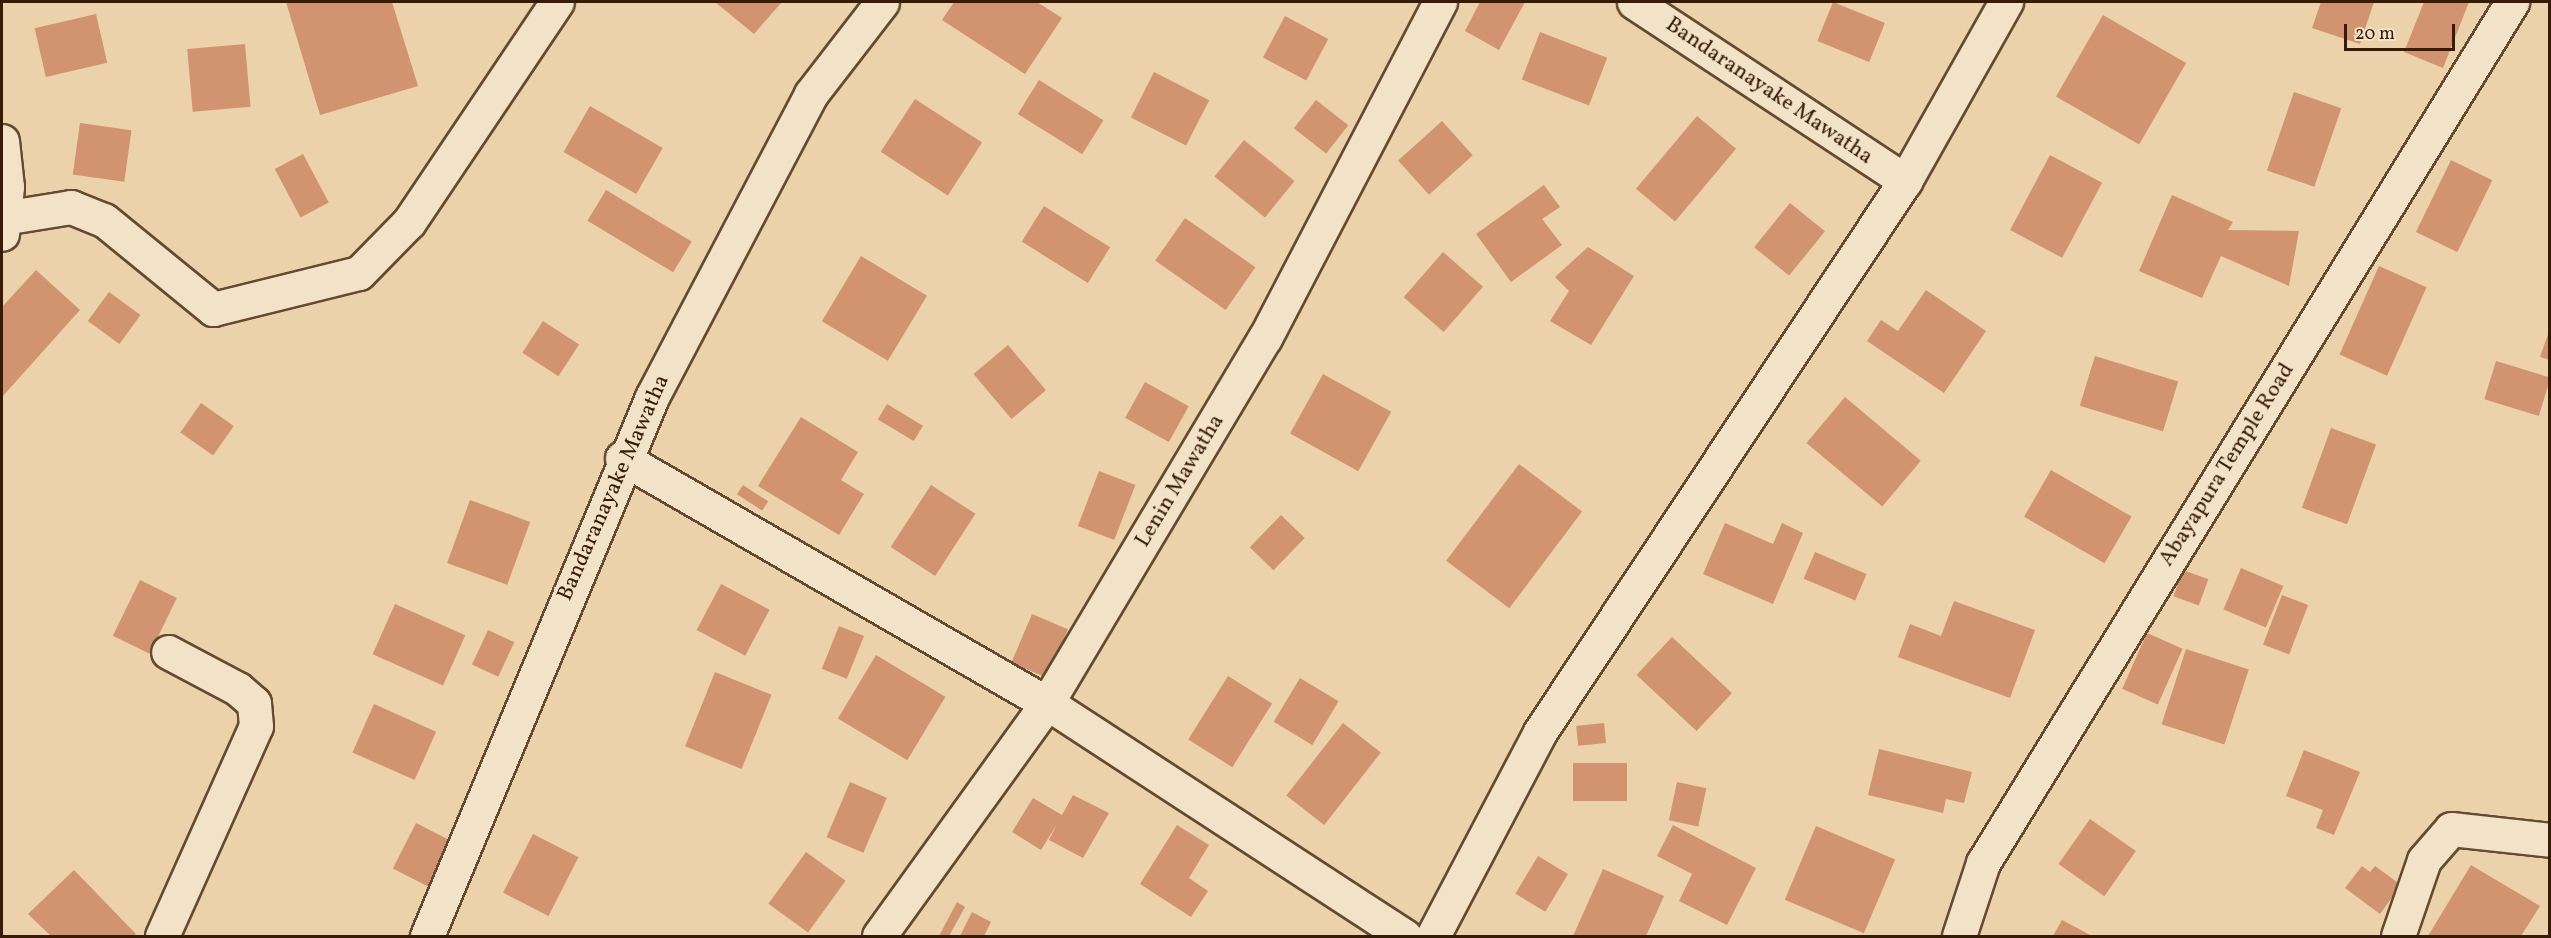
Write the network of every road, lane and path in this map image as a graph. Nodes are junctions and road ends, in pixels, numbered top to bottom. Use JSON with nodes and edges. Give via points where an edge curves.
{"nodes":[{"id":1,"x":557,"y":2,"type":"edge"},
{"id":2,"x":882,"y":2,"type":"edge"},
{"id":3,"x":1440,"y":2,"type":"edge"},
{"id":4,"x":1634,"y":2,"type":"edge"},
{"id":5,"x":2006,"y":2,"type":"edge"},
{"id":6,"x":2512,"y":2,"type":"edge"},
{"id":7,"x":2,"y":141,"type":"edge"},
{"id":8,"x":1905,"y":181,"type":"junction"},
{"id":9,"x":2,"y":226,"type":"edge"},
{"id":10,"x":622,"y":458,"type":"junction"},
{"id":11,"x":168,"y":652,"type":"dead end"},
{"id":12,"x":1047,"y":703,"type":"junction"},
{"id":13,"x":2550,"y":840,"type":"edge"},
{"id":14,"x":162,"y":936,"type":"edge"},
{"id":15,"x":427,"y":936,"type":"edge"},
{"id":16,"x":879,"y":936,"type":"edge"},
{"id":17,"x":1405,"y":936,"type":"edge"},
{"id":18,"x":1433,"y":936,"type":"edge"},
{"id":19,"x":1959,"y":936,"type":"edge"},
{"id":20,"x":2398,"y":936,"type":"edge"}],
"edges":[{"from":1,"to":9,"type":"street","via":[[409,222],[359,273],[213,309],[104,220],[70,207]]},
{"from":2,"to":10,"type":"street","name":"Bandaranayake Mawatha","via":[[811,94]]},
{"from":3,"to":12,"type":"street","name":"Lenin Mawatha","via":[[1265,338]]},
{"from":4,"to":8,"type":"street","name":"Bandaranayake Mawatha"},
{"from":5,"to":8,"type":"street"},
{"from":6,"to":19,"type":"street","name":"Abayapura Temple Road","via":[[1983,863]]},
{"from":7,"to":9,"type":"street","via":[[7,187]]},
{"from":8,"to":18,"type":"street","via":[[1540,732]]},
{"from":10,"to":12,"type":"street"},
{"from":10,"to":15,"type":"street","name":"Bandaranayake Mawatha"},
{"from":11,"to":14,"type":"street","via":[[238,689],[254,703],[256,726]]},
{"from":12,"to":16,"type":"street","name":"Lenin Mawatha"},
{"from":12,"to":17,"type":"street"},
{"from":13,"to":20,"type":"street","via":[[2451,830],[2424,860]]}]}
